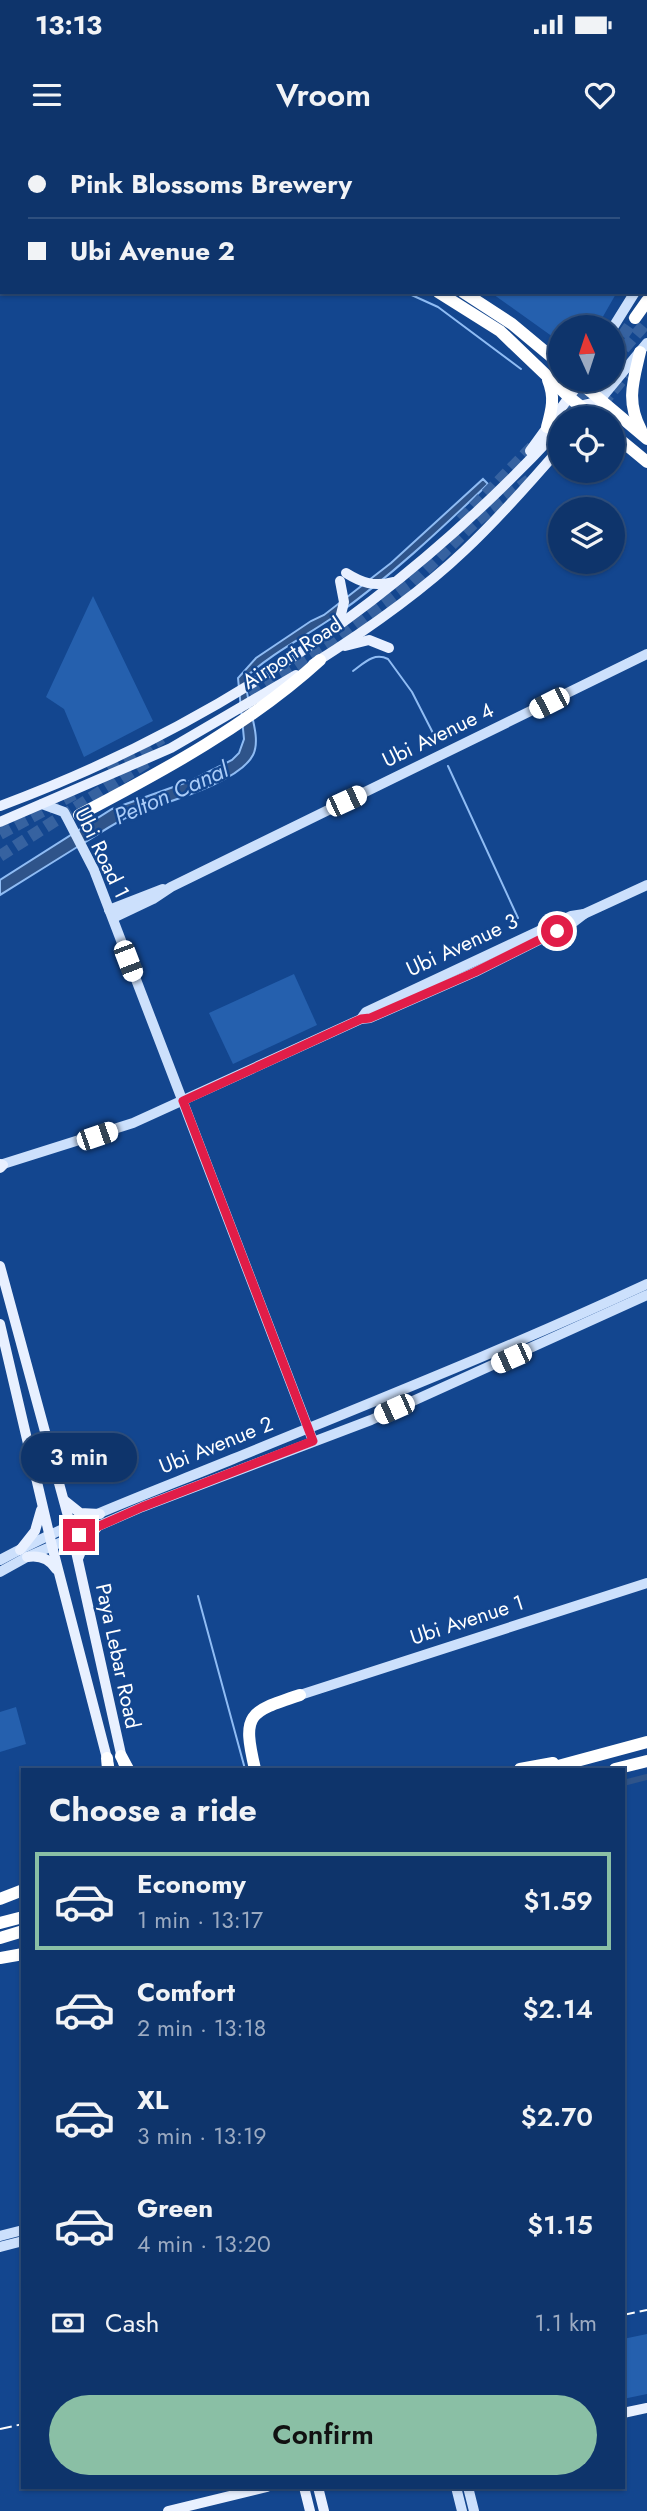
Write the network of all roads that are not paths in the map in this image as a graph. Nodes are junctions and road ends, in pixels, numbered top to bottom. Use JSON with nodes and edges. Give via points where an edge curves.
{"nodes":[{"id":1,"x":441,"y":294,"type":"edge"},
{"id":2,"x":466,"y":294,"type":"edge"},
{"id":3,"x":634,"y":294,"type":"edge"},
{"id":4,"x":647,"y":301,"type":"edge"},
{"id":5,"x":621,"y":315,"type":"tunnel mouth"},
{"id":6,"x":635,"y":318,"type":"tunnel mouth"},
{"id":7,"x":643,"y":347,"type":"edge"},
{"id":8,"x":548,"y":353,"type":"edge"},
{"id":9,"x":547,"y":376,"type":"junction"},
{"id":10,"x":590,"y":392,"type":"edge"},
{"id":11,"x":599,"y":401,"type":"junction"},
{"id":12,"x":553,"y":406,"type":"edge"},
{"id":13,"x":579,"y":406,"type":"edge"},
{"id":14,"x":592,"y":406,"type":"edge"},
{"id":15,"x":548,"y":433,"type":"tunnel mouth"},
{"id":16,"x":645,"y":438,"type":"edge"},
{"id":17,"x":625,"y":444,"type":"edge"},
{"id":18,"x":625,"y":450,"type":"edge"},
{"id":19,"x":643,"y":459,"type":"edge"},
{"id":20,"x":548,"y":462,"type":"edge"},
{"id":21,"x":397,"y":580,"type":"junction"},
{"id":22,"x":338,"y":627,"type":"junction"},
{"id":23,"x":389,"y":648,"type":"dead end"},
{"id":24,"x":335,"y":649,"type":"junction"},
{"id":25,"x":647,"y":654,"type":"edge"},
{"id":26,"x":320,"y":660,"type":"junction"},
{"id":27,"x":42,"y":804,"type":"junction"},
{"id":28,"x":0,"y":806,"type":"edge"},
{"id":29,"x":79,"y":815,"type":"dead end"},
{"id":30,"x":0,"y":822,"type":"edge"},
{"id":31,"x":647,"y":885,"type":"edge"},
{"id":32,"x":170,"y":887,"type":"junction"},
{"id":33,"x":130,"y":911,"type":"junction"},
{"id":34,"x":111,"y":914,"type":"junction"},
{"id":35,"x":121,"y":943,"type":"junction"},
{"id":36,"x":183,"y":1101,"type":"junction"},
{"id":37,"x":1,"y":1166,"type":"edge"},
{"id":38,"x":0,"y":1266,"type":"edge"},
{"id":39,"x":647,"y":1284,"type":"edge"},
{"id":40,"x":647,"y":1295,"type":"edge"},
{"id":41,"x":0,"y":1324,"type":"edge"},
{"id":42,"x":308,"y":1427,"type":"junction"},
{"id":43,"x":313,"y":1441,"type":"junction"},
{"id":44,"x":63,"y":1499,"type":"junction"},
{"id":45,"x":42,"y":1505,"type":"junction"},
{"id":46,"x":100,"y":1514,"type":"junction"},
{"id":47,"x":98,"y":1526,"type":"junction"},
{"id":48,"x":71,"y":1532,"type":"junction"},
{"id":49,"x":51,"y":1541,"type":"junction"},
{"id":50,"x":23,"y":1554,"type":"junction"},
{"id":51,"x":0,"y":1560,"type":"edge"},
{"id":52,"x":78,"y":1560,"type":"junction"},
{"id":53,"x":0,"y":1572,"type":"edge"},
{"id":54,"x":60,"y":1577,"type":"junction"},
{"id":55,"x":647,"y":1583,"type":"edge"},
{"id":56,"x":300,"y":1695,"type":"joint"},
{"id":57,"x":647,"y":1742,"type":"edge"},
{"id":58,"x":601,"y":1754,"type":"junction"},
{"id":59,"x":647,"y":1761,"type":"edge"},
{"id":60,"x":124,"y":1765,"type":"edge"},
{"id":61,"x":108,"y":1766,"type":"edge"},
{"id":62,"x":255,"y":1768,"type":"edge"},
{"id":63,"x":525,"y":1768,"type":"edge"},
{"id":64,"x":551,"y":1768,"type":"edge"},
{"id":65,"x":619,"y":1768,"type":"edge"},
{"id":66,"x":21,"y":1891,"type":"edge"},
{"id":67,"x":0,"y":1899,"type":"edge"},
{"id":68,"x":21,"y":1918,"type":"edge"},
{"id":69,"x":0,"y":1923,"type":"edge"},
{"id":70,"x":21,"y":1932,"type":"edge"},
{"id":71,"x":0,"y":1938,"type":"edge"},
{"id":72,"x":21,"y":1954,"type":"edge"},
{"id":73,"x":0,"y":1958,"type":"edge"},
{"id":74,"x":21,"y":2231,"type":"edge"},
{"id":75,"x":0,"y":2236,"type":"edge"},
{"id":76,"x":21,"y":2242,"type":"edge"},
{"id":77,"x":0,"y":2247,"type":"edge"},
{"id":78,"x":647,"y":2408,"type":"edge"},
{"id":79,"x":625,"y":2413,"type":"edge"},
{"id":80,"x":258,"y":2489,"type":"edge"},
{"id":81,"x":304,"y":2489,"type":"edge"},
{"id":82,"x":318,"y":2489,"type":"edge"},
{"id":83,"x":457,"y":2489,"type":"edge"},
{"id":84,"x":468,"y":2489,"type":"edge"},
{"id":85,"x":168,"y":2511,"type":"edge"},
{"id":86,"x":310,"y":2511,"type":"edge"},
{"id":87,"x":324,"y":2511,"type":"edge"},
{"id":88,"x":463,"y":2511,"type":"edge"},
{"id":89,"x":474,"y":2511,"type":"edge"}],
"edges":[{"from":1,"to":9,"type":"highway","via":[[500,331]]},
{"from":2,"to":8,"type":"highway"},
{"from":3,"to":5,"type":"street"},
{"from":4,"to":6,"type":"highway"},
{"from":7,"to":11,"type":"street","name":"Airport Road"},
{"from":7,"to":16,"type":"highway","via":[[631,397],[633,414]]},
{"from":9,"to":12,"type":"highway"},
{"from":9,"to":13,"type":"highway"},
{"from":10,"to":11,"type":"highway"},
{"from":11,"to":14,"type":"main road","name":"Airport Road"},
{"from":11,"to":16,"type":"highway"},
{"from":15,"to":21,"type":"main road","name":"Airport Road","via":[[479,512]]},
{"from":17,"to":19,"type":"highway"},
{"from":18,"to":19,"type":"highway"},
{"from":20,"to":24,"type":"main road","name":"Airport Road","via":[[462,553]]},
{"from":21,"to":22,"type":"main road","name":"Airport Road"},
{"from":21,"to":22,"type":"main road","via":[[372,585],[343,577]]},
{"from":22,"to":28,"type":"main road","name":"Airport Road","via":[[255,684],[163,735],[76,778]]},
{"from":23,"to":24,"type":"main road","via":[[369,640]]},
{"from":24,"to":26,"type":"main road","name":"Airport Road"},
{"from":25,"to":32,"type":"street","name":"Ubi Avenue 4"},
{"from":26,"to":27,"type":"main road","name":"Airport Road","via":[[171,748]]},
{"from":26,"to":29,"type":"highway","via":[[299,680],[205,744]]},
{"from":27,"to":30,"type":"main road","name":"Airport Road"},
{"from":27,"to":34,"type":"street","name":"Ubi Road 1","via":[[60,809],[74,830]]},
{"from":31,"to":36,"type":"street","name":"Ubi Avenue 3","via":[[405,993],[361,1019]]},
{"from":32,"to":33,"type":"street","name":"Ubi Avenue 4"},
{"from":32,"to":34,"type":"street","name":"Ubi Avenue 4"},
{"from":33,"to":34,"type":"street","name":"Ubi Avenue 4"},
{"from":33,"to":35,"type":"street","via":[[122,926]]},
{"from":34,"to":35,"type":"street","name":"Ubi Road 1"},
{"from":35,"to":36,"type":"street","name":"Ubi Road 1"},
{"from":36,"to":37,"type":"street","name":"Ubi Avenue 3","via":[[114,1130]]},
{"from":36,"to":42,"type":"street","name":"Ubi Road 1"},
{"from":38,"to":44,"type":"main road","name":"Paya Lebar Road"},
{"from":39,"to":42,"type":"street","name":"Ubi Avenue 2"},
{"from":40,"to":43,"type":"street","name":"Ubi Avenue 2","via":[[371,1420]]},
{"from":41,"to":45,"type":"main road","name":"Paya Lebar Road"},
{"from":42,"to":43,"type":"street","name":"Ubi Road 1"},
{"from":42,"to":46,"type":"street","name":"Ubi Avenue 2"},
{"from":43,"to":47,"type":"street","name":"Ubi Avenue 2"},
{"from":44,"to":46,"type":"main road","via":[[80,1513]]},
{"from":44,"to":48,"type":"main road","name":"Paya Lebar Road"},
{"from":45,"to":49,"type":"main road","name":"Paya Lebar Road"},
{"from":45,"to":50,"type":"main road"},
{"from":46,"to":48,"type":"street","name":"Ubi Avenue 2"},
{"from":47,"to":48,"type":"street","name":"Ubi Avenue 2"},
{"from":47,"to":52,"type":"main road"},
{"from":48,"to":49,"type":"street"},
{"from":48,"to":52,"type":"main road","name":"Paya Lebar Road"},
{"from":49,"to":50,"type":"street"},
{"from":49,"to":54,"type":"main road","name":"Paya Lebar Road"},
{"from":50,"to":51,"type":"street"},
{"from":50,"to":53,"type":"street"},
{"from":50,"to":54,"type":"main road","via":[[52,1563]]},
{"from":52,"to":60,"type":"main road","name":"Paya Lebar Road"},
{"from":54,"to":61,"type":"main road","name":"Paya Lebar Road"},
{"from":55,"to":56,"type":"street","name":"Ubi Avenue 1"},
{"from":56,"to":62,"type":"highway","via":[[268,1706],[251,1722],[248,1740]]},
{"from":57,"to":58,"type":"highway"},
{"from":58,"to":63,"type":"highway"},
{"from":58,"to":64,"type":"highway"},
{"from":59,"to":65,"type":"highway"},
{"from":66,"to":67,"type":"highway"},
{"from":68,"to":69,"type":"highway"},
{"from":70,"to":71,"type":"highway"},
{"from":72,"to":73,"type":"highway"},
{"from":74,"to":75,"type":"street"},
{"from":76,"to":77,"type":"street"},
{"from":78,"to":79,"type":"main road"},
{"from":80,"to":85,"type":"main road"},
{"from":81,"to":86,"type":"main road"},
{"from":82,"to":87,"type":"main road"},
{"from":83,"to":88,"type":"street"},
{"from":84,"to":89,"type":"street"}]}
